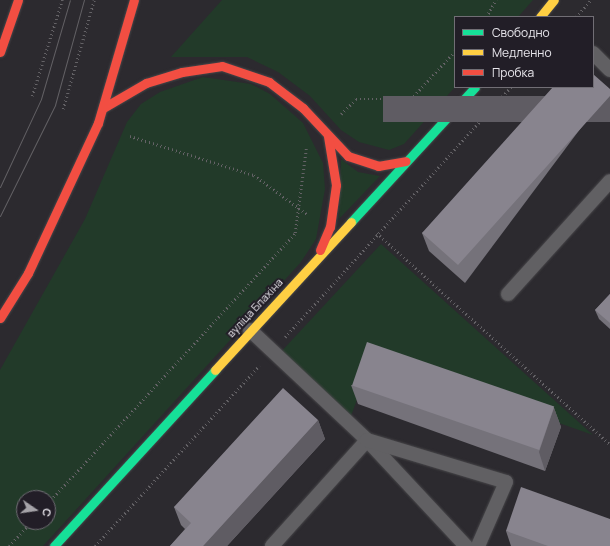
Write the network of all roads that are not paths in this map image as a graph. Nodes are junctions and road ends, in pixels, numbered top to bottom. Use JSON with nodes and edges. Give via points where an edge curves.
{"nodes":[{"id":1,"x":18,"y":0,"type":"edge"},
{"id":2,"x":134,"y":0,"type":"edge"},
{"id":3,"x":0,"y":52,"type":"edge"},
{"id":4,"x":594,"y":54,"type":"edge"},
{"id":5,"x":610,"y":70,"type":"edge"},
{"id":6,"x":474,"y":88,"type":"edge"},
{"id":7,"x":104,"y":108,"type":"junction"},
{"id":8,"x":325,"y":134,"type":"junction"},
{"id":9,"x":406,"y":161,"type":"junction"},
{"id":10,"x":610,"y":181,"type":"edge"},
{"id":11,"x":315,"y":262,"type":"junction"},
{"id":12,"x":508,"y":294,"type":"dead end"},
{"id":13,"x":0,"y":318,"type":"edge"},
{"id":14,"x":250,"y":330,"type":"junction"},
{"id":15,"x":367,"y":440,"type":"junction"},
{"id":16,"x":54,"y":546,"type":"edge"},
{"id":17,"x":272,"y":546,"type":"edge"},
{"id":18,"x":466,"y":546,"type":"edge"},
{"id":19,"x":478,"y":546,"type":"edge"}],
"edges":[{"from":1,"to":3,"type":"main road"},
{"from":2,"to":7,"type":"main road"},
{"from":4,"to":5,"type":"lane"},
{"from":6,"to":9,"type":"main road","name":"вуліца Блахіна"},
{"from":7,"to":8,"type":"main road","via":[[146,83],[182,72],[222,66],[269,82],[303,108]]},
{"from":7,"to":13,"type":"main road","via":[[28,273]]},
{"from":8,"to":9,"type":"main road","via":[[348,156],[378,166]]},
{"from":8,"to":11,"type":"main road","via":[[336,185],[328,231]]},
{"from":9,"to":11,"type":"main road","name":"вуліца Блахіна"},
{"from":10,"to":12,"type":"lane"},
{"from":11,"to":14,"type":"main road","name":"вуліца Блахіна"},
{"from":14,"to":15,"type":"lane"},
{"from":14,"to":16,"type":"main road","name":"вуліца Блахіна"},
{"from":15,"to":17,"type":"lane"},
{"from":15,"to":18,"type":"lane"},
{"from":15,"to":19,"type":"lane","via":[[506,482]]}]}
